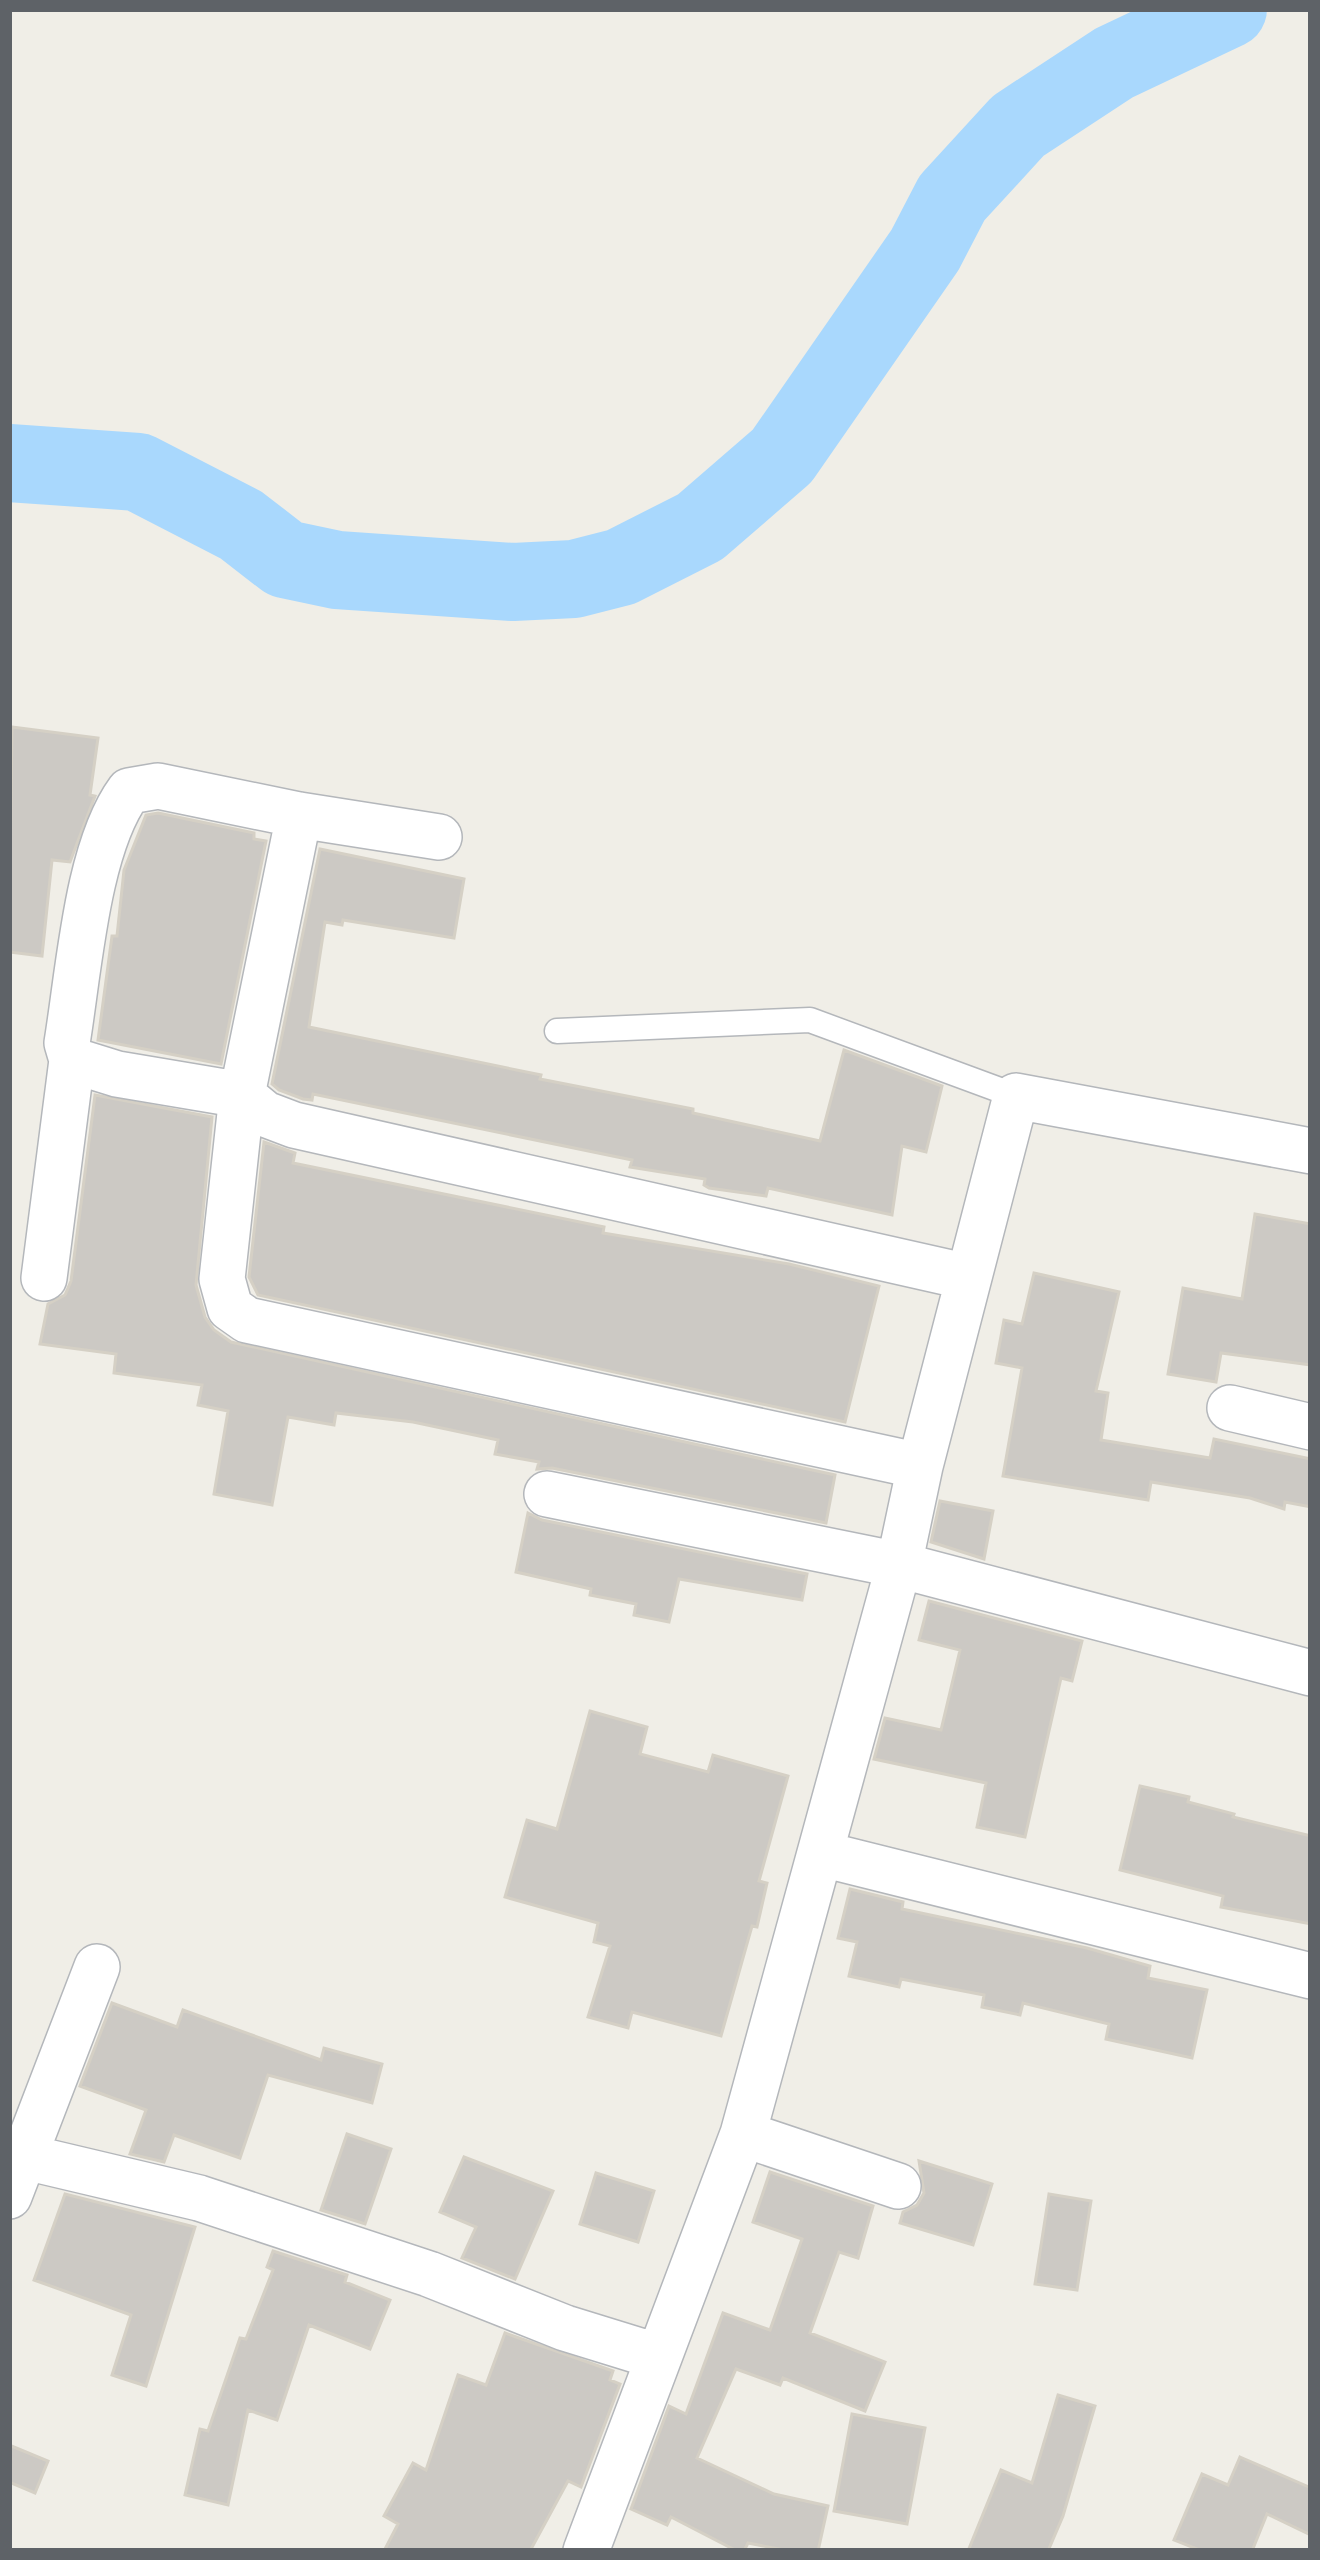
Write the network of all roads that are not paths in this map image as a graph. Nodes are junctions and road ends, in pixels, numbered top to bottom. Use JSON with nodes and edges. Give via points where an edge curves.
{"nodes":[{"id":1,"x":298,"y":815,"type":"junction"},
{"id":2,"x":440,"y":837,"type":"dead end"},
{"id":3,"x":557,"y":1031,"type":"dead end"},
{"id":4,"x":72,"y":1060,"type":"junction"},
{"id":5,"x":242,"y":1096,"type":"junction"},
{"id":6,"x":1016,"y":1096,"type":"junction"},
{"id":7,"x":1311,"y":1151,"type":"edge"},
{"id":8,"x":968,"y":1277,"type":"junction"},
{"id":9,"x":44,"y":1278,"type":"dead end"},
{"id":10,"x":1230,"y":1408,"type":"dead end"},
{"id":11,"x":1311,"y":1427,"type":"edge"},
{"id":12,"x":920,"y":1466,"type":"junction"},
{"id":13,"x":547,"y":1494,"type":"dead end"},
{"id":14,"x":899,"y":1565,"type":"junction"},
{"id":15,"x":1311,"y":1673,"type":"edge"},
{"id":16,"x":822,"y":1854,"type":"junction"},
{"id":17,"x":97,"y":1966,"type":"dead end"},
{"id":18,"x":1311,"y":1976,"type":"edge"},
{"id":19,"x":742,"y":2134,"type":"junction"},
{"id":20,"x":14,"y":2169,"type":"edge"},
{"id":21,"x":898,"y":2186,"type":"dead end"},
{"id":22,"x":659,"y":2357,"type":"junction"},
{"id":23,"x":592,"y":2549,"type":"edge"}],
"edges":[{"from":1,"to":2,"type":"street"},
{"from":1,"to":4,"type":"street","via":[[158,786],[128,791],[100,850],[67,1043]]},
{"from":1,"to":5,"type":"street"},
{"from":3,"to":6,"type":"lane","via":[[810,1020]]},
{"from":4,"to":5,"type":"street"},
{"from":4,"to":9,"type":"street"},
{"from":5,"to":8,"type":"street","via":[[294,1125]]},
{"from":5,"to":12,"type":"street","via":[[222,1279],[230,1308],[248,1320]]},
{"from":6,"to":7,"type":"street"},
{"from":6,"to":8,"type":"street"},
{"from":8,"to":12,"type":"street"},
{"from":10,"to":11,"type":"street"},
{"from":12,"to":14,"type":"street"},
{"from":13,"to":14,"type":"street"},
{"from":14,"to":15,"type":"street"},
{"from":14,"to":16,"type":"street"},
{"from":16,"to":18,"type":"street"},
{"from":16,"to":19,"type":"street"},
{"from":17,"to":20,"type":"street"},
{"from":19,"to":21,"type":"street"},
{"from":19,"to":22,"type":"street"},
{"from":20,"to":22,"type":"street","via":[[199,2198]]},
{"from":22,"to":23,"type":"street"}]}
